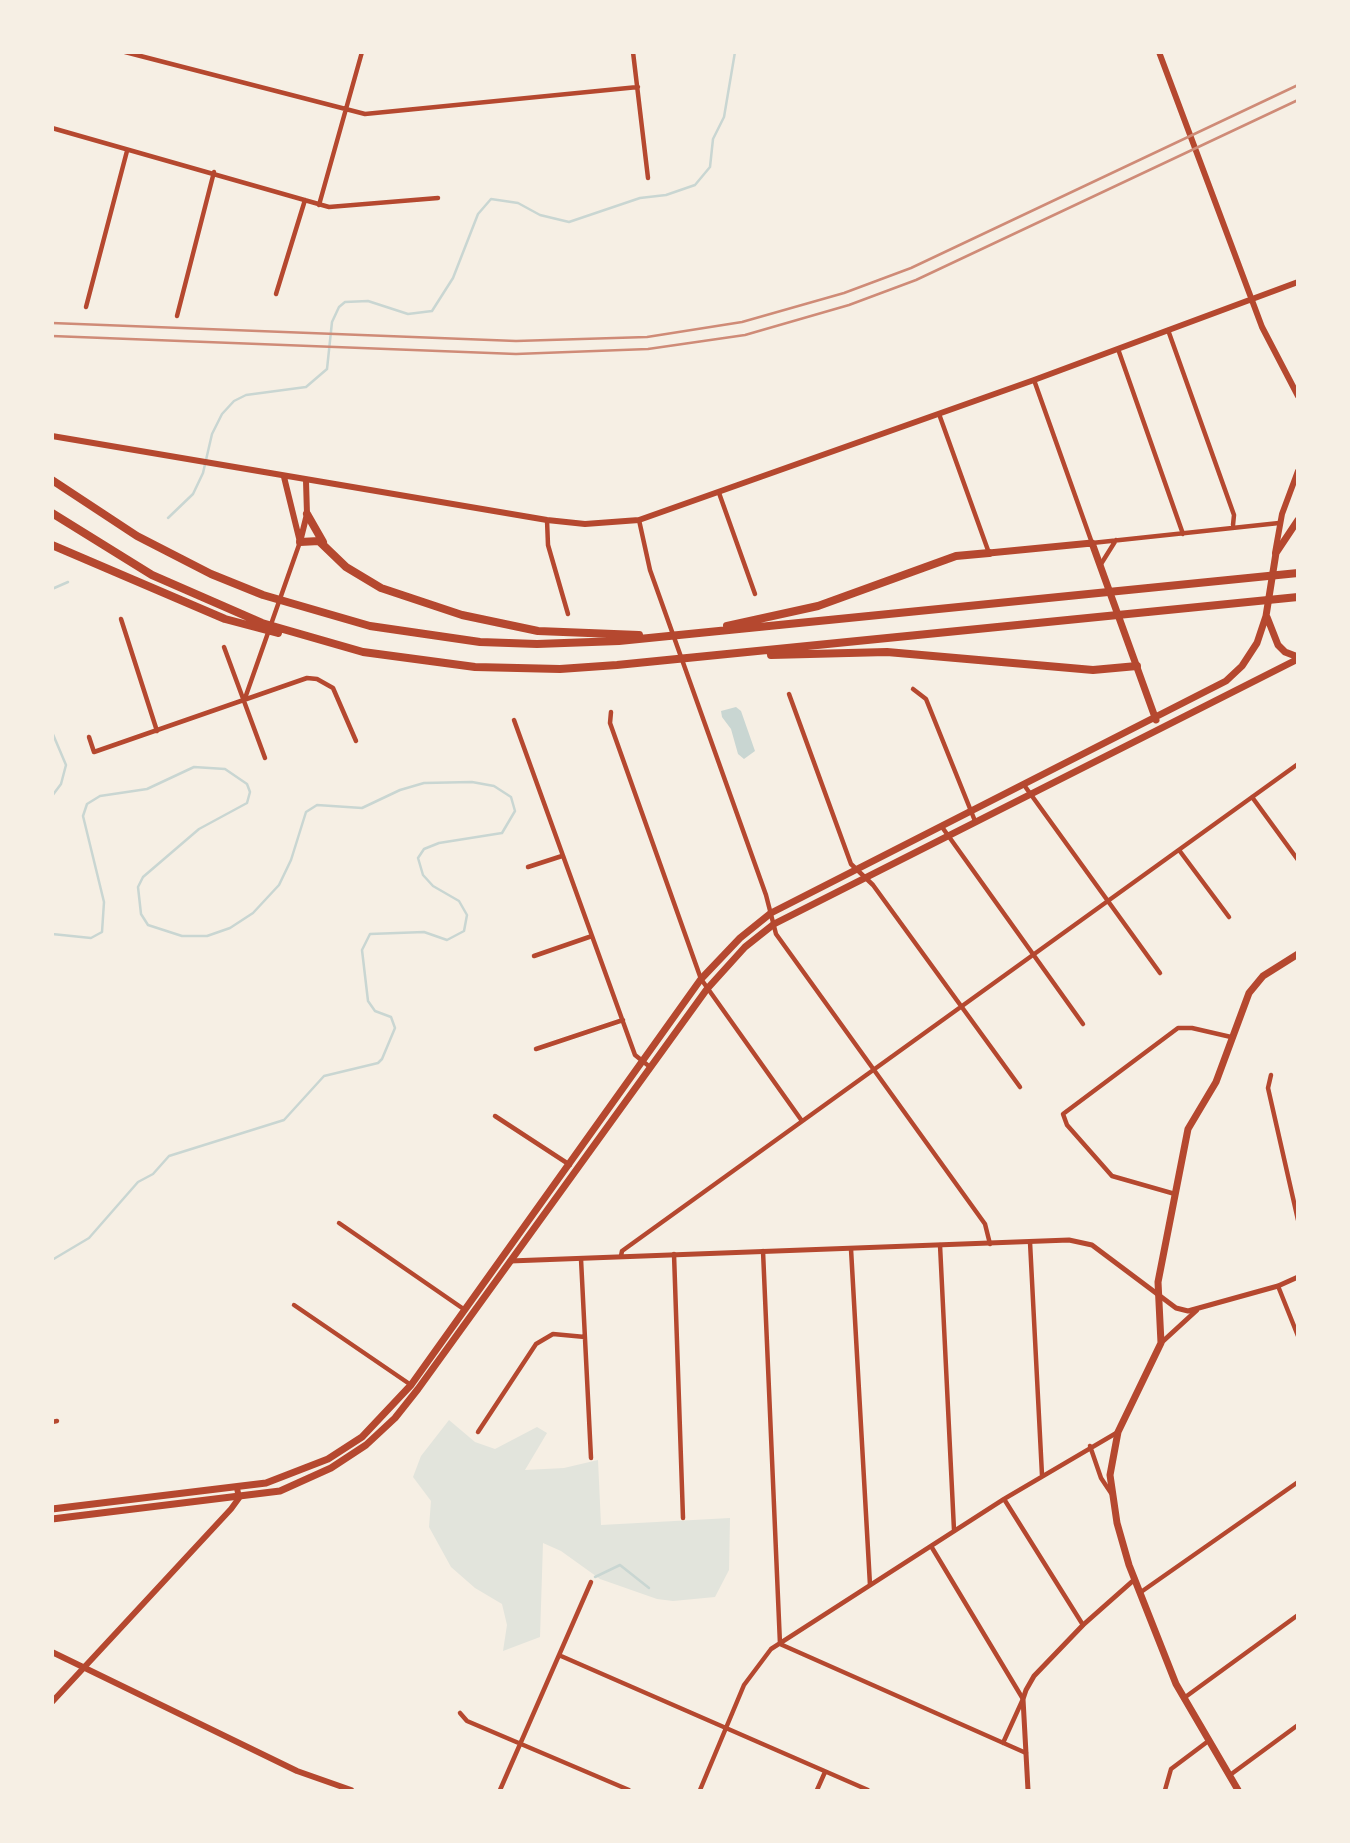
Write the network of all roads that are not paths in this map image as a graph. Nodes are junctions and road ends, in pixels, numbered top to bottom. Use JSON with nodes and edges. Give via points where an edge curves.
{"nodes":[{"id":1,"x":125,"y":52,"type":"edge"},
{"id":2,"x":362,"y":52,"type":"edge"},
{"id":3,"x":633,"y":52,"type":"edge"},
{"id":4,"x":1159,"y":52,"type":"edge"},
{"id":5,"x":638,"y":87,"type":"junction"},
{"id":6,"x":346,"y":109,"type":"junction"},
{"id":7,"x":52,"y":128,"type":"edge"},
{"id":8,"x":127,"y":151,"type":"junction"},
{"id":9,"x":214,"y":172,"type":"junction"},
{"id":10,"x":648,"y":178,"type":"dead end"},
{"id":11,"x":439,"y":198,"type":"dead end"},
{"id":12,"x":305,"y":200,"type":"junction"},
{"id":13,"x":319,"y":205,"type":"junction"},
{"id":14,"x":1297,"y":282,"type":"edge"},
{"id":15,"x":276,"y":294,"type":"dead end"},
{"id":16,"x":1252,"y":300,"type":"junction"},
{"id":17,"x":86,"y":307,"type":"dead end"},
{"id":18,"x":177,"y":316,"type":"dead end"},
{"id":19,"x":1168,"y":330,"type":"junction"},
{"id":20,"x":1118,"y":349,"type":"junction"},
{"id":21,"x":1034,"y":380,"type":"junction"},
{"id":22,"x":1297,"y":396,"type":"edge"},
{"id":23,"x":939,"y":414,"type":"junction"},
{"id":24,"x":52,"y":436,"type":"edge"},
{"id":25,"x":1297,"y":471,"type":"edge"},
{"id":26,"x":284,"y":477,"type":"junction"},
{"id":27,"x":52,"y":480,"type":"edge"},
{"id":28,"x":306,"y":481,"type":"junction"},
{"id":29,"x":719,"y":493,"type":"junction"},
{"id":30,"x":52,"y":513,"type":"edge"},
{"id":31,"x":307,"y":514,"type":"junction"},
{"id":32,"x":547,"y":520,"type":"junction"},
{"id":33,"x":639,"y":520,"type":"junction"},
{"id":34,"x":1297,"y":520,"type":"edge"},
{"id":35,"x":1279,"y":523,"type":"junction"},
{"id":36,"x":1233,"y":525,"type":"junction"},
{"id":37,"x":1183,"y":534,"type":"junction"},
{"id":38,"x":1116,"y":540,"type":"junction"},
{"id":39,"x":300,"y":541,"type":"junction"},
{"id":40,"x":1093,"y":543,"type":"junction"},
{"id":41,"x":52,"y":545,"type":"edge"},
{"id":42,"x":329,"y":550,"type":"junction"},
{"id":43,"x":989,"y":553,"type":"junction"},
{"id":44,"x":1274,"y":559,"type":"junction"},
{"id":45,"x":1101,"y":565,"type":"junction"},
{"id":46,"x":1297,"y":573,"type":"edge"},
{"id":47,"x":755,"y":594,"type":"dead end"},
{"id":48,"x":1297,"y":597,"type":"edge"},
{"id":49,"x":1267,"y":609,"type":"junction"},
{"id":50,"x":568,"y":614,"type":"dead end"},
{"id":51,"x":121,"y":619,"type":"dead end"},
{"id":52,"x":261,"y":626,"type":"junction"},
{"id":53,"x":684,"y":635,"type":"junction"},
{"id":54,"x":663,"y":637,"type":"junction"},
{"id":55,"x":224,"y":647,"type":"dead end"},
{"id":56,"x":691,"y":658,"type":"junction"},
{"id":57,"x":1297,"y":658,"type":"edge"},
{"id":58,"x":1137,"y":666,"type":"junction"},
{"id":59,"x":913,"y":689,"type":"dead end"},
{"id":60,"x":789,"y":694,"type":"dead end"},
{"id":61,"x":244,"y":701,"type":"junction"},
{"id":62,"x":611,"y":712,"type":"dead end"},
{"id":63,"x":1155,"y":719,"type":"junction"},
{"id":64,"x":514,"y":720,"type":"dead end"},
{"id":65,"x":1158,"y":728,"type":"junction"},
{"id":66,"x":157,"y":731,"type":"junction"},
{"id":67,"x":89,"y":737,"type":"dead end"},
{"id":68,"x":356,"y":741,"type":"dead end"},
{"id":69,"x":1105,"y":744,"type":"junction"},
{"id":70,"x":1110,"y":752,"type":"junction"},
{"id":71,"x":265,"y":758,"type":"dead end"},
{"id":72,"x":1297,"y":764,"type":"edge"},
{"id":73,"x":1024,"y":785,"type":"junction"},
{"id":74,"x":1030,"y":794,"type":"junction"},
{"id":75,"x":1252,"y":797,"type":"junction"},
{"id":76,"x":971,"y":812,"type":"junction"},
{"id":77,"x":975,"y":821,"type":"junction"},
{"id":78,"x":942,"y":827,"type":"junction"},
{"id":79,"x":947,"y":835,"type":"junction"},
{"id":80,"x":1179,"y":850,"type":"junction"},
{"id":81,"x":562,"y":856,"type":"junction"},
{"id":82,"x":1297,"y":860,"type":"edge"},
{"id":83,"x":528,"y":867,"type":"dead end"},
{"id":84,"x":856,"y":871,"type":"junction"},
{"id":85,"x":865,"y":878,"type":"junction"},
{"id":86,"x":1106,"y":902,"type":"junction"},
{"id":87,"x":771,"y":914,"type":"junction"},
{"id":88,"x":1229,"y":916,"type":"dead end"},
{"id":89,"x":774,"y":924,"type":"junction"},
{"id":90,"x":592,"y":936,"type":"junction"},
{"id":91,"x":1297,"y":954,"type":"edge"},
{"id":92,"x":534,"y":956,"type":"dead end"},
{"id":93,"x":1034,"y":956,"type":"junction"},
{"id":94,"x":1160,"y":973,"type":"dead end"},
{"id":95,"x":701,"y":979,"type":"junction"},
{"id":96,"x":707,"y":989,"type":"junction"},
{"id":97,"x":961,"y":1007,"type":"junction"},
{"id":98,"x":622,"y":1020,"type":"junction"},
{"id":99,"x":1083,"y":1024,"type":"dead end"},
{"id":100,"x":1231,"y":1037,"type":"junction"},
{"id":101,"x":536,"y":1049,"type":"dead end"},
{"id":102,"x":642,"y":1062,"type":"junction"},
{"id":103,"x":650,"y":1067,"type":"junction"},
{"id":104,"x":874,"y":1071,"type":"junction"},
{"id":105,"x":1271,"y":1075,"type":"dead end"},
{"id":106,"x":1020,"y":1087,"type":"dead end"},
{"id":107,"x":495,"y":1115,"type":"dead end"},
{"id":108,"x":802,"y":1121,"type":"junction"},
{"id":109,"x":568,"y":1164,"type":"junction"},
{"id":110,"x":576,"y":1170,"type":"junction"},
{"id":111,"x":1175,"y":1194,"type":"junction"},
{"id":112,"x":1297,"y":1220,"type":"edge"},
{"id":113,"x":339,"y":1223,"type":"dead end"},
{"id":114,"x":1030,"y":1242,"type":"junction"},
{"id":115,"x":990,"y":1244,"type":"junction"},
{"id":116,"x":940,"y":1245,"type":"junction"},
{"id":117,"x":851,"y":1249,"type":"junction"},
{"id":118,"x":763,"y":1251,"type":"junction"},
{"id":119,"x":674,"y":1253,"type":"junction"},
{"id":120,"x":501,"y":1256,"type":"junction"},
{"id":121,"x":621,"y":1256,"type":"junction"},
{"id":122,"x":581,"y":1259,"type":"junction"},
{"id":123,"x":510,"y":1261,"type":"junction"},
{"id":124,"x":1297,"y":1277,"type":"edge"},
{"id":125,"x":1278,"y":1286,"type":"junction"},
{"id":126,"x":1159,"y":1296,"type":"junction"},
{"id":127,"x":295,"y":1304,"type":"dead end"},
{"id":128,"x":464,"y":1310,"type":"junction"},
{"id":129,"x":1197,"y":1310,"type":"junction"},
{"id":130,"x":472,"y":1315,"type":"junction"},
{"id":131,"x":1297,"y":1336,"type":"edge"},
{"id":132,"x":585,"y":1337,"type":"junction"},
{"id":133,"x":1161,"y":1343,"type":"junction"},
{"id":134,"x":414,"y":1387,"type":"junction"},
{"id":135,"x":478,"y":1432,"type":"dead end"},
{"id":136,"x":1118,"y":1432,"type":"junction"},
{"id":137,"x":1090,"y":1446,"type":"junction"},
{"id":138,"x":591,"y":1458,"type":"dead end"},
{"id":139,"x":1042,"y":1475,"type":"junction"},
{"id":140,"x":1297,"y":1482,"type":"edge"},
{"id":141,"x":237,"y":1488,"type":"junction"},
{"id":142,"x":1111,"y":1493,"type":"junction"},
{"id":143,"x":239,"y":1498,"type":"junction"},
{"id":144,"x":1004,"y":1499,"type":"junction"},
{"id":145,"x":52,"y":1509,"type":"edge"},
{"id":146,"x":683,"y":1518,"type":"dead end"},
{"id":147,"x":52,"y":1519,"type":"edge"},
{"id":148,"x":954,"y":1530,"type":"junction"},
{"id":149,"x":930,"y":1546,"type":"junction"},
{"id":150,"x":1135,"y":1579,"type":"junction"},
{"id":151,"x":591,"y":1582,"type":"dead end"},
{"id":152,"x":870,"y":1586,"type":"junction"},
{"id":153,"x":1140,"y":1593,"type":"junction"},
{"id":154,"x":1297,"y":1615,"type":"edge"},
{"id":155,"x":1083,"y":1625,"type":"junction"},
{"id":156,"x":780,"y":1644,"type":"junction"},
{"id":157,"x":52,"y":1652,"type":"edge"},
{"id":158,"x":561,"y":1656,"type":"junction"},
{"id":159,"x":85,"y":1668,"type":"junction"},
{"id":160,"x":1023,"y":1699,"type":"junction"},
{"id":161,"x":1183,"y":1699,"type":"junction"},
{"id":162,"x":52,"y":1702,"type":"edge"},
{"id":163,"x":460,"y":1713,"type":"dead end"},
{"id":164,"x":1297,"y":1726,"type":"edge"},
{"id":165,"x":725,"y":1728,"type":"junction"},
{"id":166,"x":1207,"y":1742,"type":"junction"},
{"id":167,"x":1003,"y":1743,"type":"junction"},
{"id":168,"x":521,"y":1744,"type":"junction"},
{"id":169,"x":1027,"y":1754,"type":"junction"},
{"id":170,"x":826,"y":1772,"type":"junction"},
{"id":171,"x":1229,"y":1776,"type":"junction"},
{"id":172,"x":351,"y":1790,"type":"edge"},
{"id":173,"x":500,"y":1790,"type":"edge"},
{"id":174,"x":629,"y":1790,"type":"edge"},
{"id":175,"x":700,"y":1790,"type":"edge"},
{"id":176,"x":817,"y":1790,"type":"edge"},
{"id":177,"x":868,"y":1790,"type":"edge"},
{"id":178,"x":1028,"y":1790,"type":"edge"},
{"id":179,"x":1165,"y":1790,"type":"edge"},
{"id":180,"x":1238,"y":1790,"type":"edge"}],
"edges":[{"from":1,"to":6,"type":"street"},
{"from":2,"to":6,"type":"street"},
{"from":3,"to":5,"type":"street"},
{"from":4,"to":16,"type":"main road"},
{"from":5,"to":6,"type":"street","via":[[365,114]]},
{"from":5,"to":10,"type":"street"},
{"from":6,"to":13,"type":"street"},
{"from":7,"to":8,"type":"street"},
{"from":8,"to":9,"type":"street"},
{"from":8,"to":17,"type":"street"},
{"from":9,"to":12,"type":"street"},
{"from":9,"to":18,"type":"street"},
{"from":11,"to":13,"type":"street"},
{"from":12,"to":13,"type":"street"},
{"from":12,"to":15,"type":"street"},
{"from":14,"to":16,"type":"main road"},
{"from":16,"to":19,"type":"main road"},
{"from":16,"to":22,"type":"main road"},
{"from":19,"to":20,"type":"main road"},
{"from":19,"to":36,"type":"street","via":[[1234,515]]},
{"from":20,"to":21,"type":"main road"},
{"from":20,"to":37,"type":"street"},
{"from":21,"to":23,"type":"main road"},
{"from":21,"to":40,"type":"street"},
{"from":23,"to":29,"type":"main road"},
{"from":23,"to":43,"type":"street"},
{"from":24,"to":26,"type":"main road"},
{"from":25,"to":35,"type":"main road"},
{"from":26,"to":28,"type":"main road"},
{"from":26,"to":39,"type":"main road"},
{"from":27,"to":54,"type":"highway","via":[[161,549],[271,597],[370,626],[480,642],[564,644]]},
{"from":28,"to":31,"type":"main road"},
{"from":28,"to":32,"type":"main road"},
{"from":29,"to":33,"type":"main road"},
{"from":29,"to":47,"type":"street"},
{"from":30,"to":52,"type":"highway","via":[[144,570]]},
{"from":31,"to":39,"type":"main road"},
{"from":31,"to":42,"type":"highway"},
{"from":32,"to":33,"type":"main road","via":[[584,524]]},
{"from":32,"to":50,"type":"street","via":[[548,545]]},
{"from":33,"to":87,"type":"street","via":[[662,606]]},
{"from":34,"to":44,"type":"main road"},
{"from":35,"to":36,"type":"street"},
{"from":35,"to":44,"type":"main road"},
{"from":36,"to":37,"type":"street","via":[[1226,531]]},
{"from":37,"to":38,"type":"street"},
{"from":38,"to":40,"type":"street"},
{"from":38,"to":45,"type":"street"},
{"from":39,"to":42,"type":"highway","via":[[314,540]]},
{"from":39,"to":61,"type":"street"},
{"from":40,"to":43,"type":"main road"},
{"from":40,"to":45,"type":"main road"},
{"from":41,"to":52,"type":"highway","via":[[225,618]]},
{"from":42,"to":54,"type":"highway","via":[[356,575],[381,588],[485,621],[538,631]]},
{"from":43,"to":53,"type":"highway","via":[[943,559],[805,610]]},
{"from":44,"to":49,"type":"main road"},
{"from":45,"to":58,"type":"main road"},
{"from":46,"to":53,"type":"highway"},
{"from":48,"to":56,"type":"highway"},
{"from":49,"to":57,"type":"main road","via":[[1278,645]]},
{"from":49,"to":63,"type":"main road","via":[[1257,643],[1237,671]]},
{"from":51,"to":66,"type":"street"},
{"from":52,"to":56,"type":"highway","via":[[419,662],[503,669]]},
{"from":53,"to":54,"type":"highway"},
{"from":55,"to":61,"type":"street"},
{"from":56,"to":58,"type":"highway","via":[[876,652],[1093,670]]},
{"from":57,"to":65,"type":"main road"},
{"from":58,"to":63,"type":"main road"},
{"from":59,"to":76,"type":"street","via":[[926,699]]},
{"from":60,"to":84,"type":"street"},
{"from":61,"to":66,"type":"street"},
{"from":61,"to":68,"type":"street","via":[[296,680],[317,679],[333,688]]},
{"from":61,"to":71,"type":"street"},
{"from":62,"to":95,"type":"street","via":[[610,723]]},
{"from":63,"to":65,"type":"main road"},
{"from":63,"to":69,"type":"main road"},
{"from":64,"to":81,"type":"street"},
{"from":65,"to":70,"type":"main road"},
{"from":66,"to":67,"type":"street","via":[[94,752]]},
{"from":69,"to":70,"type":"main road"},
{"from":69,"to":73,"type":"main road"},
{"from":70,"to":74,"type":"main road"},
{"from":72,"to":75,"type":"street"},
{"from":73,"to":74,"type":"street"},
{"from":73,"to":76,"type":"main road"},
{"from":74,"to":77,"type":"main road"},
{"from":74,"to":86,"type":"street"},
{"from":75,"to":80,"type":"street"},
{"from":75,"to":82,"type":"street"},
{"from":76,"to":77,"type":"street"},
{"from":76,"to":78,"type":"main road"},
{"from":77,"to":79,"type":"main road"},
{"from":78,"to":79,"type":"street"},
{"from":78,"to":84,"type":"main road"},
{"from":79,"to":85,"type":"main road"},
{"from":79,"to":93,"type":"street"},
{"from":80,"to":86,"type":"street"},
{"from":80,"to":88,"type":"street"},
{"from":81,"to":83,"type":"street"},
{"from":81,"to":90,"type":"street"},
{"from":84,"to":85,"type":"street"},
{"from":84,"to":87,"type":"main road"},
{"from":85,"to":89,"type":"main road"},
{"from":85,"to":97,"type":"street"},
{"from":86,"to":93,"type":"street"},
{"from":86,"to":94,"type":"street"},
{"from":87,"to":89,"type":"street"},
{"from":87,"to":95,"type":"main road","via":[[740,938]]},
{"from":89,"to":96,"type":"main road","via":[[745,947]]},
{"from":89,"to":104,"type":"street","via":[[776,934]]},
{"from":90,"to":92,"type":"street"},
{"from":90,"to":98,"type":"street"},
{"from":91,"to":100,"type":"main road","via":[[1263,976],[1249,993]]},
{"from":93,"to":97,"type":"street"},
{"from":93,"to":99,"type":"street"},
{"from":95,"to":96,"type":"street"},
{"from":95,"to":102,"type":"main road"},
{"from":96,"to":103,"type":"main road"},
{"from":96,"to":108,"type":"street"},
{"from":97,"to":104,"type":"street"},
{"from":97,"to":106,"type":"street"},
{"from":98,"to":101,"type":"street"},
{"from":98,"to":102,"type":"street"},
{"from":100,"to":111,"type":"main road","via":[[1216,1082],[1188,1129]]},
{"from":100,"to":111,"type":"street","via":[[1178,1028],[1063,1114],[1067,1125],[1112,1176]]},
{"from":102,"to":103,"type":"street"},
{"from":102,"to":109,"type":"main road"},
{"from":103,"to":110,"type":"main road"},
{"from":104,"to":108,"type":"street"},
{"from":104,"to":115,"type":"street","via":[[985,1224]]},
{"from":105,"to":112,"type":"street","via":[[1268,1088]]},
{"from":107,"to":109,"type":"street"},
{"from":108,"to":121,"type":"street"},
{"from":109,"to":110,"type":"street"},
{"from":109,"to":120,"type":"main road"},
{"from":110,"to":123,"type":"main road"},
{"from":111,"to":126,"type":"main road"},
{"from":113,"to":128,"type":"street"},
{"from":114,"to":115,"type":"street"},
{"from":114,"to":126,"type":"street","via":[[1069,1240],[1092,1245]]},
{"from":114,"to":139,"type":"street"},
{"from":115,"to":116,"type":"street"},
{"from":116,"to":117,"type":"street"},
{"from":116,"to":148,"type":"street"},
{"from":117,"to":118,"type":"street"},
{"from":117,"to":152,"type":"street"},
{"from":118,"to":119,"type":"street"},
{"from":118,"to":156,"type":"street"},
{"from":119,"to":121,"type":"street"},
{"from":119,"to":146,"type":"street"},
{"from":120,"to":123,"type":"street"},
{"from":120,"to":128,"type":"main road"},
{"from":121,"to":122,"type":"street"},
{"from":122,"to":123,"type":"street"},
{"from":122,"to":132,"type":"street"},
{"from":123,"to":130,"type":"main road"},
{"from":124,"to":125,"type":"street"},
{"from":125,"to":129,"type":"street"},
{"from":125,"to":131,"type":"street"},
{"from":126,"to":129,"type":"street","via":[[1176,1308]]},
{"from":126,"to":133,"type":"main road"},
{"from":127,"to":134,"type":"street"},
{"from":128,"to":130,"type":"street"},
{"from":128,"to":134,"type":"main road"},
{"from":129,"to":133,"type":"street"},
{"from":130,"to":134,"type":"main road"},
{"from":132,"to":135,"type":"street","via":[[553,1334],[536,1344]]},
{"from":132,"to":138,"type":"street"},
{"from":133,"to":136,"type":"main road"},
{"from":134,"to":141,"type":"main road","via":[[362,1437],[328,1459],[279,1479]]},
{"from":134,"to":143,"type":"main road","via":[[395,1419],[331,1468],[280,1491]]},
{"from":136,"to":137,"type":"street"},
{"from":136,"to":142,"type":"main road"},
{"from":137,"to":139,"type":"street"},
{"from":137,"to":142,"type":"street"},
{"from":139,"to":144,"type":"street"},
{"from":140,"to":153,"type":"street"},
{"from":141,"to":143,"type":"main road"},
{"from":141,"to":145,"type":"main road"},
{"from":142,"to":150,"type":"main road"},
{"from":143,"to":147,"type":"main road"},
{"from":143,"to":159,"type":"main road"},
{"from":144,"to":148,"type":"street"},
{"from":144,"to":155,"type":"street"},
{"from":148,"to":149,"type":"street"},
{"from":149,"to":152,"type":"street"},
{"from":149,"to":160,"type":"street"},
{"from":150,"to":153,"type":"main road"},
{"from":150,"to":155,"type":"street"},
{"from":151,"to":158,"type":"street"},
{"from":152,"to":156,"type":"street"},
{"from":153,"to":161,"type":"main road"},
{"from":154,"to":161,"type":"street"},
{"from":155,"to":160,"type":"street","via":[[1034,1676]]},
{"from":156,"to":165,"type":"street","via":[[765,1655],[744,1685]]},
{"from":156,"to":167,"type":"street"},
{"from":157,"to":159,"type":"main road"},
{"from":158,"to":165,"type":"street"},
{"from":158,"to":168,"type":"street"},
{"from":159,"to":162,"type":"main road"},
{"from":159,"to":172,"type":"main road","via":[[298,1771]]},
{"from":160,"to":167,"type":"street"},
{"from":160,"to":169,"type":"street"},
{"from":161,"to":166,"type":"main road"},
{"from":163,"to":168,"type":"street","via":[[467,1721]]},
{"from":164,"to":171,"type":"street"},
{"from":165,"to":170,"type":"street"},
{"from":165,"to":175,"type":"street"},
{"from":166,"to":171,"type":"main road"},
{"from":166,"to":179,"type":"street","via":[[1171,1769]]},
{"from":167,"to":169,"type":"street"},
{"from":168,"to":173,"type":"street"},
{"from":168,"to":174,"type":"street"},
{"from":169,"to":178,"type":"street"},
{"from":170,"to":176,"type":"street"},
{"from":170,"to":177,"type":"street"},
{"from":171,"to":180,"type":"main road"}]}
